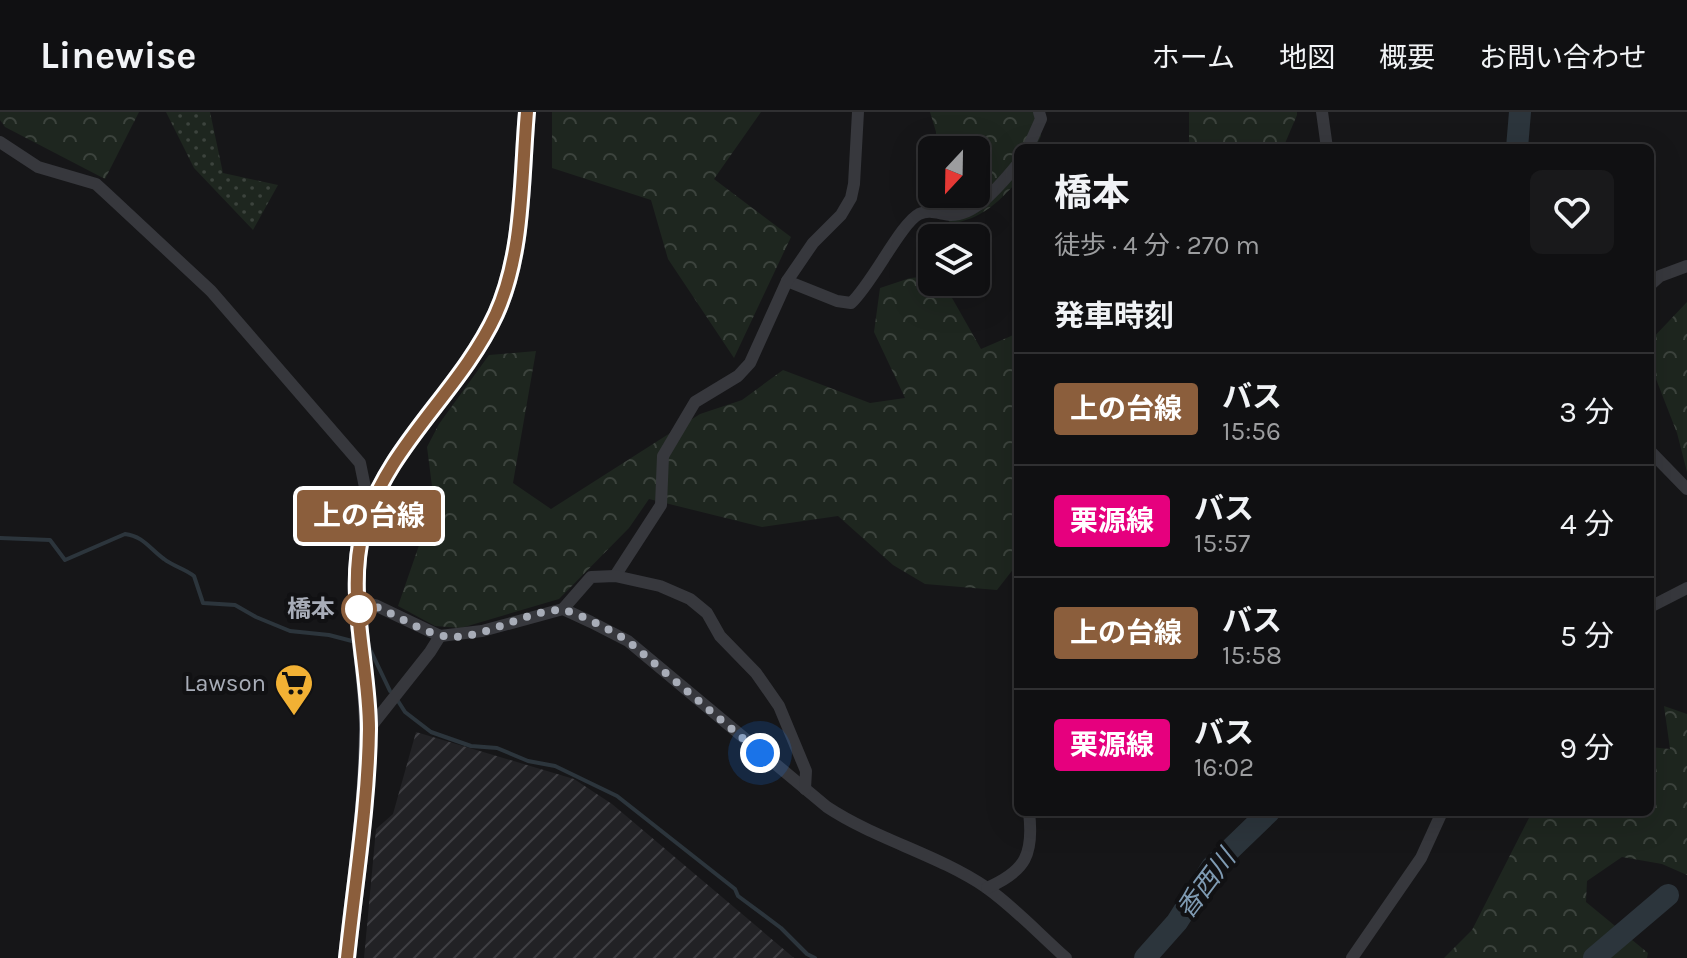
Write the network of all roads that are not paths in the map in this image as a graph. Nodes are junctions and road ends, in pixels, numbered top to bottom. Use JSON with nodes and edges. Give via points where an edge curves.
{"nodes":[{"id":1,"x":527,"y":112,"type":"edge"},
{"id":2,"x":858,"y":112,"type":"edge"},
{"id":3,"x":1039,"y":112,"type":"edge"},
{"id":4,"x":1322,"y":112,"type":"edge"},
{"id":5,"x":0,"y":142,"type":"edge"},
{"id":6,"x":1030,"y":144,"type":"edge"},
{"id":7,"x":1326,"y":144,"type":"edge"},
{"id":8,"x":1014,"y":168,"type":"edge"},
{"id":9,"x":1687,"y":266,"type":"edge"},
{"id":10,"x":787,"y":281,"type":"junction"},
{"id":11,"x":1654,"y":281,"type":"edge"},
{"id":12,"x":1654,"y":455,"type":"edge"},
{"id":13,"x":1687,"y":489,"type":"edge"},
{"id":14,"x":373,"y":507,"type":"junction"},
{"id":15,"x":615,"y":576,"type":"junction"},
{"id":16,"x":1687,"y":588,"type":"edge"},
{"id":17,"x":358,"y":601,"type":"junction"},
{"id":18,"x":1654,"y":605,"type":"edge"},
{"id":19,"x":563,"y":609,"type":"junction"},
{"id":20,"x":440,"y":636,"type":"junction"},
{"id":21,"x":369,"y":729,"type":"junction"},
{"id":22,"x":805,"y":789,"type":"junction"},
{"id":23,"x":1030,"y":816,"type":"edge"},
{"id":24,"x":1440,"y":816,"type":"edge"},
{"id":25,"x":987,"y":888,"type":"junction"},
{"id":26,"x":347,"y":958,"type":"edge"},
{"id":27,"x":1066,"y":958,"type":"edge"},
{"id":28,"x":1352,"y":958,"type":"edge"}],
"edges":[{"from":1,"to":14,"type":"main road","via":[[517,240],[496,314],[469,362],[400,451]]},
{"from":2,"to":10,"type":"street","via":[[851,198]]},
{"from":3,"to":6,"type":"street"},
{"from":4,"to":7,"type":"street"},
{"from":5,"to":14,"type":"street","via":[[38,167],[96,184],[211,291],[360,463]]},
{"from":8,"to":10,"type":"street","via":[[976,206],[952,215],[918,214],[851,303]]},
{"from":9,"to":11,"type":"street"},
{"from":10,"to":15,"type":"street","via":[[750,363],[695,402],[663,456],[661,505]]},
{"from":12,"to":13,"type":"street"},
{"from":14,"to":17,"type":"main road","via":[[363,530]]},
{"from":15,"to":19,"type":"street","via":[[591,577]]},
{"from":15,"to":22,"type":"street","via":[[660,586],[707,613],[779,706],[806,771]]},
{"from":16,"to":18,"type":"street"},
{"from":17,"to":20,"type":"street"},
{"from":17,"to":21,"type":"main road"},
{"from":19,"to":20,"type":"street","via":[[482,631]]},
{"from":19,"to":22,"type":"street","via":[[628,641]]},
{"from":20,"to":21,"type":"street"},
{"from":21,"to":26,"type":"main road"},
{"from":22,"to":25,"type":"street","via":[[849,821]]},
{"from":23,"to":25,"type":"street","via":[[1028,856],[1004,881]]},
{"from":24,"to":28,"type":"street","via":[[1421,858]]},
{"from":25,"to":27,"type":"street"}]}
